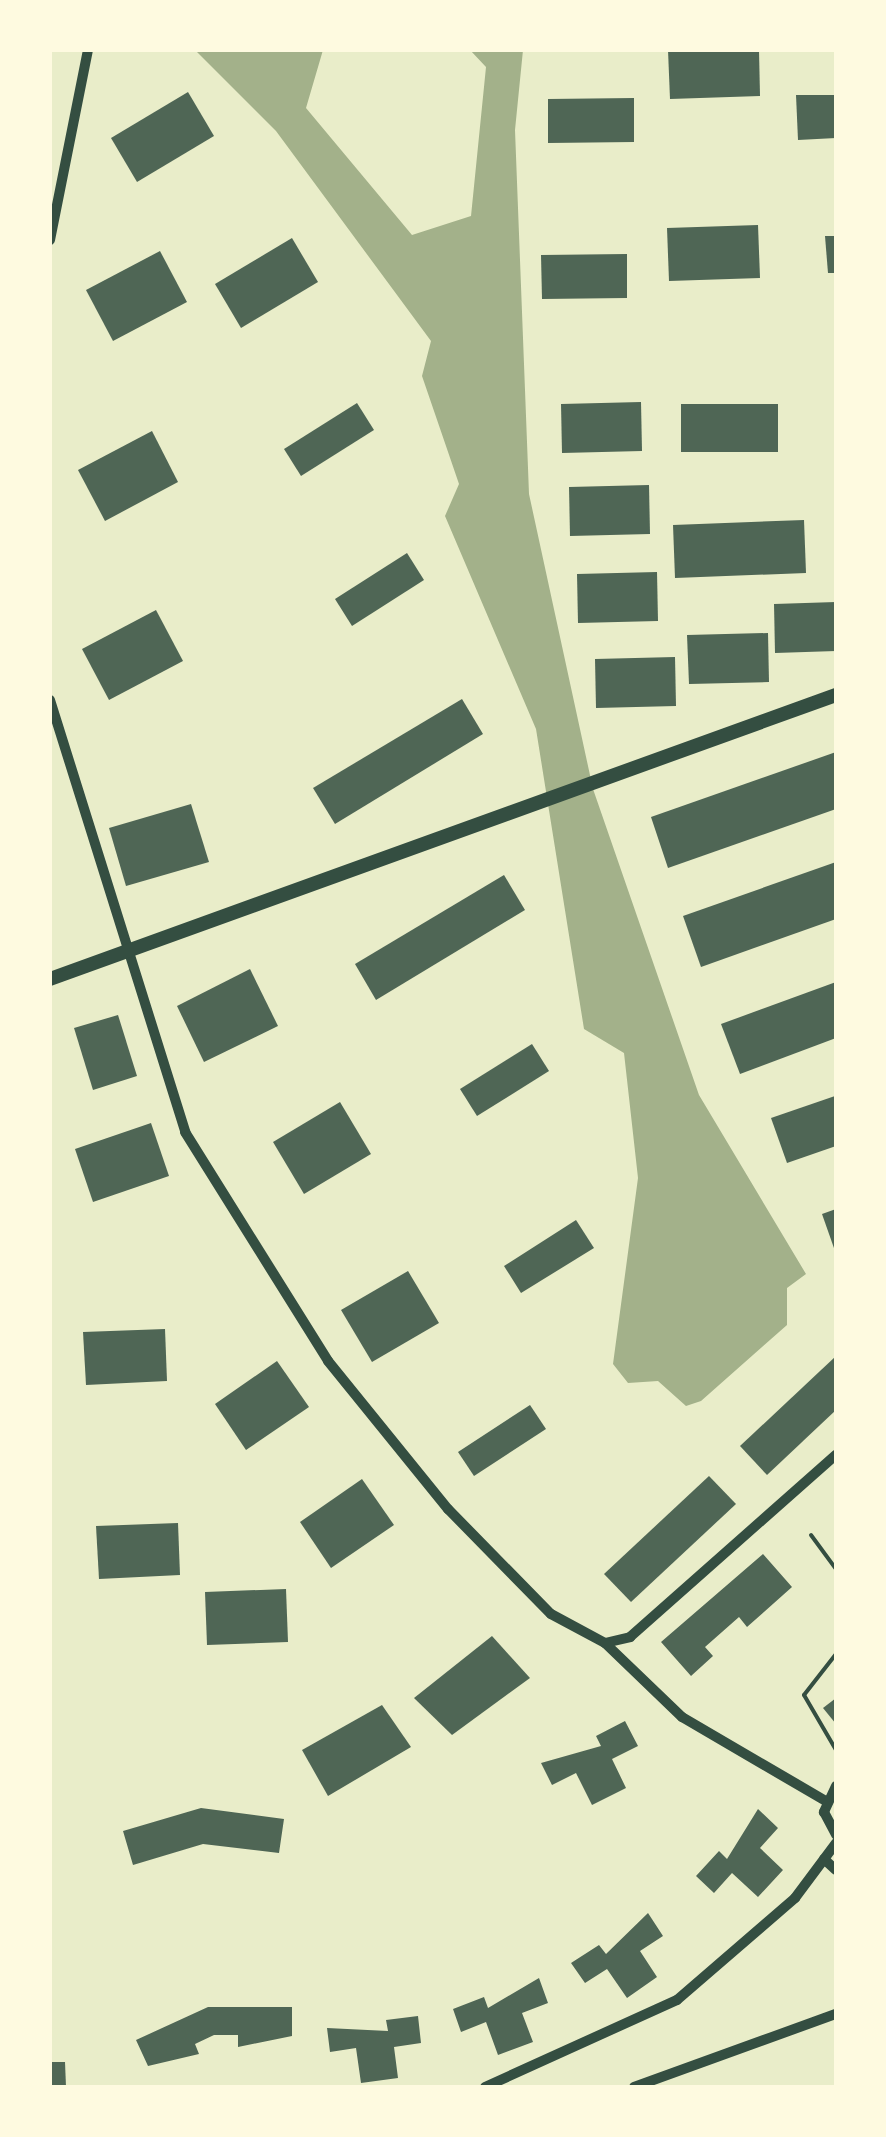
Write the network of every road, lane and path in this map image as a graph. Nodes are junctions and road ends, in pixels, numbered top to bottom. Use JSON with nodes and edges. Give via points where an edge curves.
{"nodes":[{"id":1,"x":88,"y":50,"type":"edge"},
{"id":2,"x":50,"y":240,"type":"edge"},
{"id":3,"x":836,"y":695,"type":"edge"},
{"id":4,"x":50,"y":700,"type":"edge"},
{"id":5,"x":128,"y":952,"type":"junction"},
{"id":6,"x":50,"y":978,"type":"edge"},
{"id":7,"x":836,"y":1455,"type":"edge"},
{"id":8,"x":810,"y":1535,"type":"dead end"},
{"id":9,"x":836,"y":1569,"type":"edge"},
{"id":10,"x":605,"y":1643,"type":"junction"},
{"id":11,"x":836,"y":1654,"type":"edge"},
{"id":12,"x":836,"y":1750,"type":"edge"},
{"id":13,"x":836,"y":1786,"type":"edge"},
{"id":14,"x":826,"y":1801,"type":"junction"},
{"id":15,"x":836,"y":1835,"type":"edge"},
{"id":16,"x":836,"y":1844,"type":"edge"},
{"id":17,"x":824,"y":1859,"type":"junction"},
{"id":18,"x":836,"y":1870,"type":"edge"},
{"id":19,"x":836,"y":2014,"type":"edge"},
{"id":20,"x":508,"y":2084,"type":"edge"},
{"id":21,"x":485,"y":2087,"type":"edge"},
{"id":22,"x":634,"y":2087,"type":"edge"}],
"edges":[{"from":1,"to":2,"type":"street"},
{"from":3,"to":5,"type":"main road"},
{"from":4,"to":5,"type":"street"},
{"from":5,"to":6,"type":"main road"},
{"from":5,"to":10,"type":"street","via":[[185,1132],[328,1362],[460,1522],[552,1614]]},
{"from":7,"to":10,"type":"street","via":[[655,1621]]},
{"from":8,"to":9,"type":"path"},
{"from":10,"to":14,"type":"street","via":[[682,1717]]},
{"from":11,"to":12,"type":"path","via":[[804,1695]]},
{"from":13,"to":14,"type":"street"},
{"from":14,"to":15,"type":"street"},
{"from":16,"to":17,"type":"street"},
{"from":17,"to":18,"type":"street"},
{"from":17,"to":20,"type":"street","via":[[795,1898],[677,2000]]},
{"from":19,"to":22,"type":"street"},
{"from":20,"to":21,"type":"street"}]}
